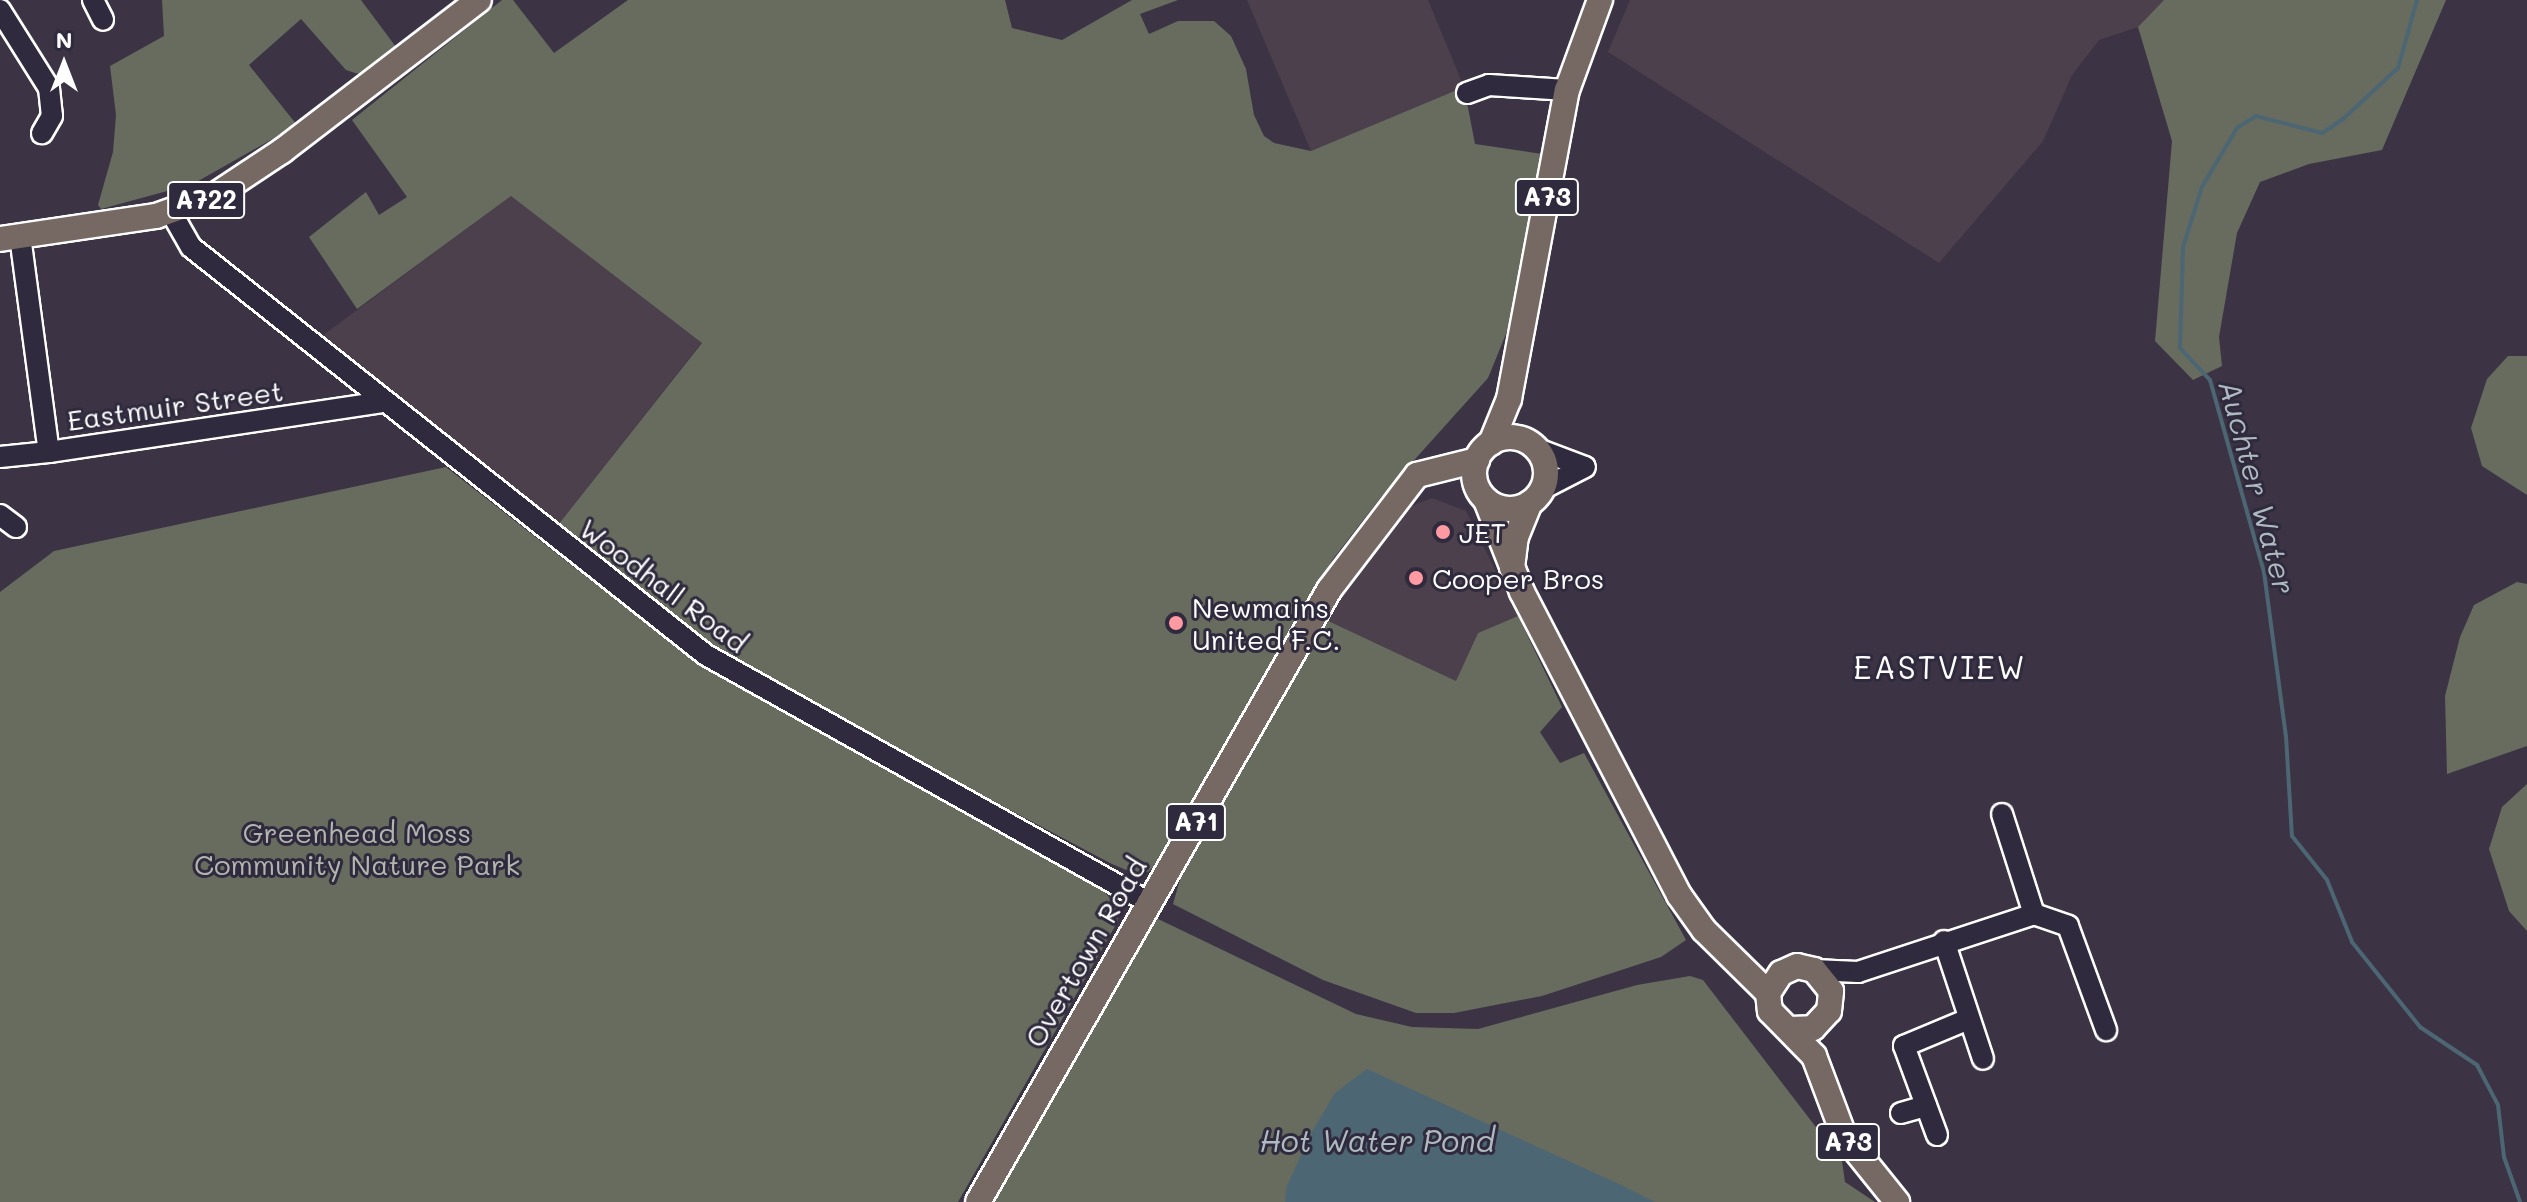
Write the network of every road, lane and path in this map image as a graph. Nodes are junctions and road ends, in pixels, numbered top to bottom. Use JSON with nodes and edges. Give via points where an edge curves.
{"nodes":[{"id":1,"x":93,"y":0,"type":"edge"},
{"id":2,"x":479,"y":0,"type":"edge"},
{"id":3,"x":1599,"y":0,"type":"edge"},
{"id":4,"x":0,"y":10,"type":"edge"},
{"id":5,"x":103,"y":20,"type":"dead end"},
{"id":6,"x":1567,"y":90,"type":"junction"},
{"id":7,"x":1467,"y":93,"type":"dead end"},
{"id":8,"x":42,"y":133,"type":"dead end"},
{"id":9,"x":171,"y":212,"type":"junction"},
{"id":10,"x":10,"y":238,"type":"edge"},
{"id":11,"x":375,"y":396,"type":"junction"},
{"id":12,"x":1509,"y":399,"type":"junction"},
{"id":13,"x":1531,"y":445,"type":"junction"},
{"id":14,"x":1484,"y":451,"type":"junction"},
{"id":15,"x":49,"y":452,"type":"junction"},
{"id":16,"x":0,"y":457,"type":"edge"},
{"id":17,"x":1442,"y":467,"type":"junction"},
{"id":18,"x":1483,"y":496,"type":"junction"},
{"id":19,"x":1536,"y":496,"type":"junction"},
{"id":20,"x":1512,"y":571,"type":"junction"},
{"id":21,"x":2002,"y":814,"type":"dead end"},
{"id":22,"x":1148,"y":902,"type":"junction"},
{"id":23,"x":2034,"y":914,"type":"junction"},
{"id":24,"x":1944,"y":941,"type":"junction"},
{"id":25,"x":1814,"y":970,"type":"junction"},
{"id":26,"x":1858,"y":972,"type":"junction"},
{"id":27,"x":1774,"y":983,"type":"junction"},
{"id":28,"x":1828,"y":1010,"type":"junction"},
{"id":29,"x":1969,"y":1019,"type":"junction"},
{"id":30,"x":1789,"y":1029,"type":"junction"},
{"id":31,"x":2106,"y":1030,"type":"dead end"},
{"id":32,"x":1983,"y":1059,"type":"dead end"},
{"id":33,"x":1825,"y":1081,"type":"junction"},
{"id":34,"x":1926,"y":1106,"type":"junction"},
{"id":35,"x":1901,"y":1113,"type":"dead end"},
{"id":36,"x":1937,"y":1135,"type":"dead end"},
{"id":37,"x":1893,"y":1198,"type":"edge"},
{"id":38,"x":978,"y":1202,"type":"edge"}],
"edges":[{"from":1,"to":5,"type":"street"},
{"from":2,"to":9,"type":"main road","number":"A722","via":[[241,181]]},
{"from":3,"to":6,"type":"main road","number":"A73"},
{"from":4,"to":8,"type":"street","via":[[49,88],[52,116]]},
{"from":6,"to":7,"type":"street","via":[[1489,85]]},
{"from":6,"to":12,"type":"main road","number":"A73"},
{"from":9,"to":10,"type":"main road","number":"A722"},
{"from":9,"to":11,"type":"street","name":"Woodhall Road","via":[[191,247]]},
{"from":10,"to":15,"type":"street","name":"Eastmuir Street"},
{"from":11,"to":15,"type":"street","name":"Eastmuir Street"},
{"from":11,"to":22,"type":"street","name":"Woodhall Road","via":[[706,655]]},
{"from":12,"to":13,"type":"main road","via":[[1511,415]]},
{"from":12,"to":14,"type":"main road","number":"A73"},
{"from":13,"to":14,"type":"main road","via":[[1509,437]]},
{"from":13,"to":19,"type":"main road","via":[[1545,467]]},
{"from":13,"to":19,"type":"street","via":[[1585,467]]},
{"from":14,"to":17,"type":"main road","name":"Overtown Road","number":"A71"},
{"from":14,"to":18,"type":"main road","number":"A73"},
{"from":15,"to":16,"type":"street"},
{"from":17,"to":18,"type":"main road","via":[[1469,480]]},
{"from":17,"to":22,"type":"main road","name":"Overtown Road","number":"A71","via":[[1417,475],[1329,590]]},
{"from":18,"to":19,"type":"main road","via":[[1507,509]]},
{"from":18,"to":20,"type":"main road","number":"A73"},
{"from":19,"to":20,"type":"main road","via":[[1516,537]]},
{"from":20,"to":27,"type":"main road","number":"A73","via":[[1679,895],[1726,950]]},
{"from":21,"to":23,"type":"street"},
{"from":22,"to":38,"type":"main road","name":"Overtown Road","number":"A71"},
{"from":23,"to":24,"type":"street"},
{"from":23,"to":31,"type":"street","via":[[2068,926]]},
{"from":24,"to":26,"type":"street"},
{"from":24,"to":29,"type":"street"},
{"from":25,"to":26,"type":"street"},
{"from":25,"to":27,"type":"main road","via":[[1797,966]]},
{"from":25,"to":28,"type":"main road","via":[[1828,982]]},
{"from":26,"to":28,"type":"street"},
{"from":27,"to":30,"type":"main road","via":[[1770,1011]]},
{"from":28,"to":30,"type":"main road","via":[[1813,1028]]},
{"from":28,"to":33,"type":"main road"},
{"from":29,"to":32,"type":"street"},
{"from":29,"to":34,"type":"street","via":[[1904,1046]]},
{"from":30,"to":33,"type":"main road","via":[[1805,1043]]},
{"from":33,"to":37,"type":"main road","number":"A73","via":[[1844,1136]]},
{"from":34,"to":35,"type":"street"},
{"from":34,"to":36,"type":"street"}]}
